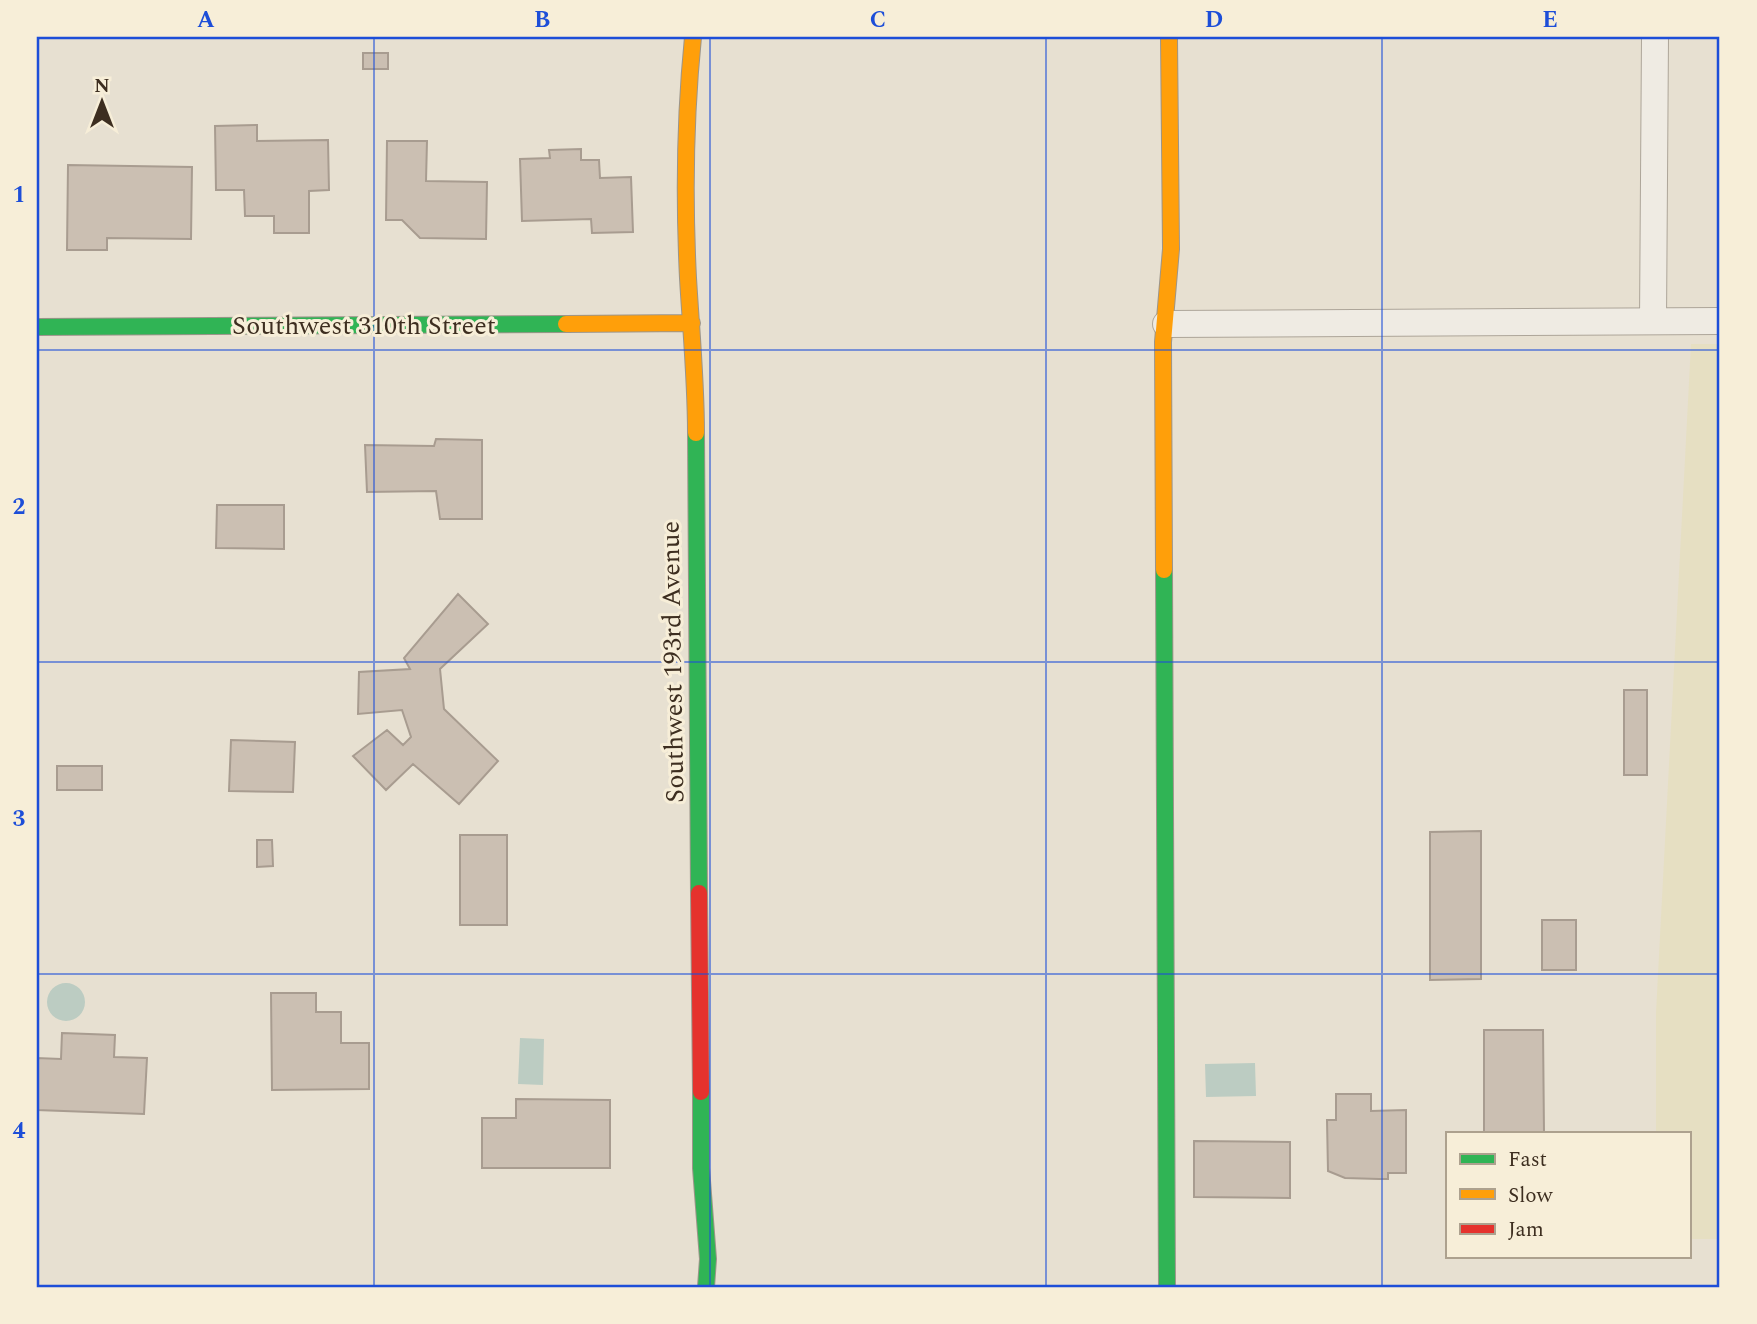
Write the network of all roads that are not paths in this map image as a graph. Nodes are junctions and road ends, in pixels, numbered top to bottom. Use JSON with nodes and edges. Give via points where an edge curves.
{"nodes":[{"id":1,"x":693,"y":37,"type":"edge"},
{"id":2,"x":1169,"y":37,"type":"edge"},
{"id":3,"x":1655,"y":37,"type":"edge"},
{"id":4,"x":1653,"y":321,"type":"junction"},
{"id":5,"x":1720,"y":321,"type":"edge"},
{"id":6,"x":692,"y":323,"type":"junction"},
{"id":7,"x":1166,"y":324,"type":"junction"},
{"id":8,"x":37,"y":327,"type":"edge"},
{"id":9,"x":706,"y":1287,"type":"edge"},
{"id":10,"x":1167,"y":1287,"type":"edge"}],
"edges":[{"from":1,"to":6,"type":"street","name":"Southwest 193rd Avenue","via":[[686,109]]},
{"from":2,"to":7,"type":"street","via":[[1171,249]]},
{"from":3,"to":4,"type":"street"},
{"from":4,"to":5,"type":"street"},
{"from":4,"to":7,"type":"street"},
{"from":6,"to":8,"type":"street","name":"Southwest 310th Street"},
{"from":6,"to":9,"type":"street","name":"Southwest 193rd Avenue"},
{"from":7,"to":10,"type":"street"}]}
